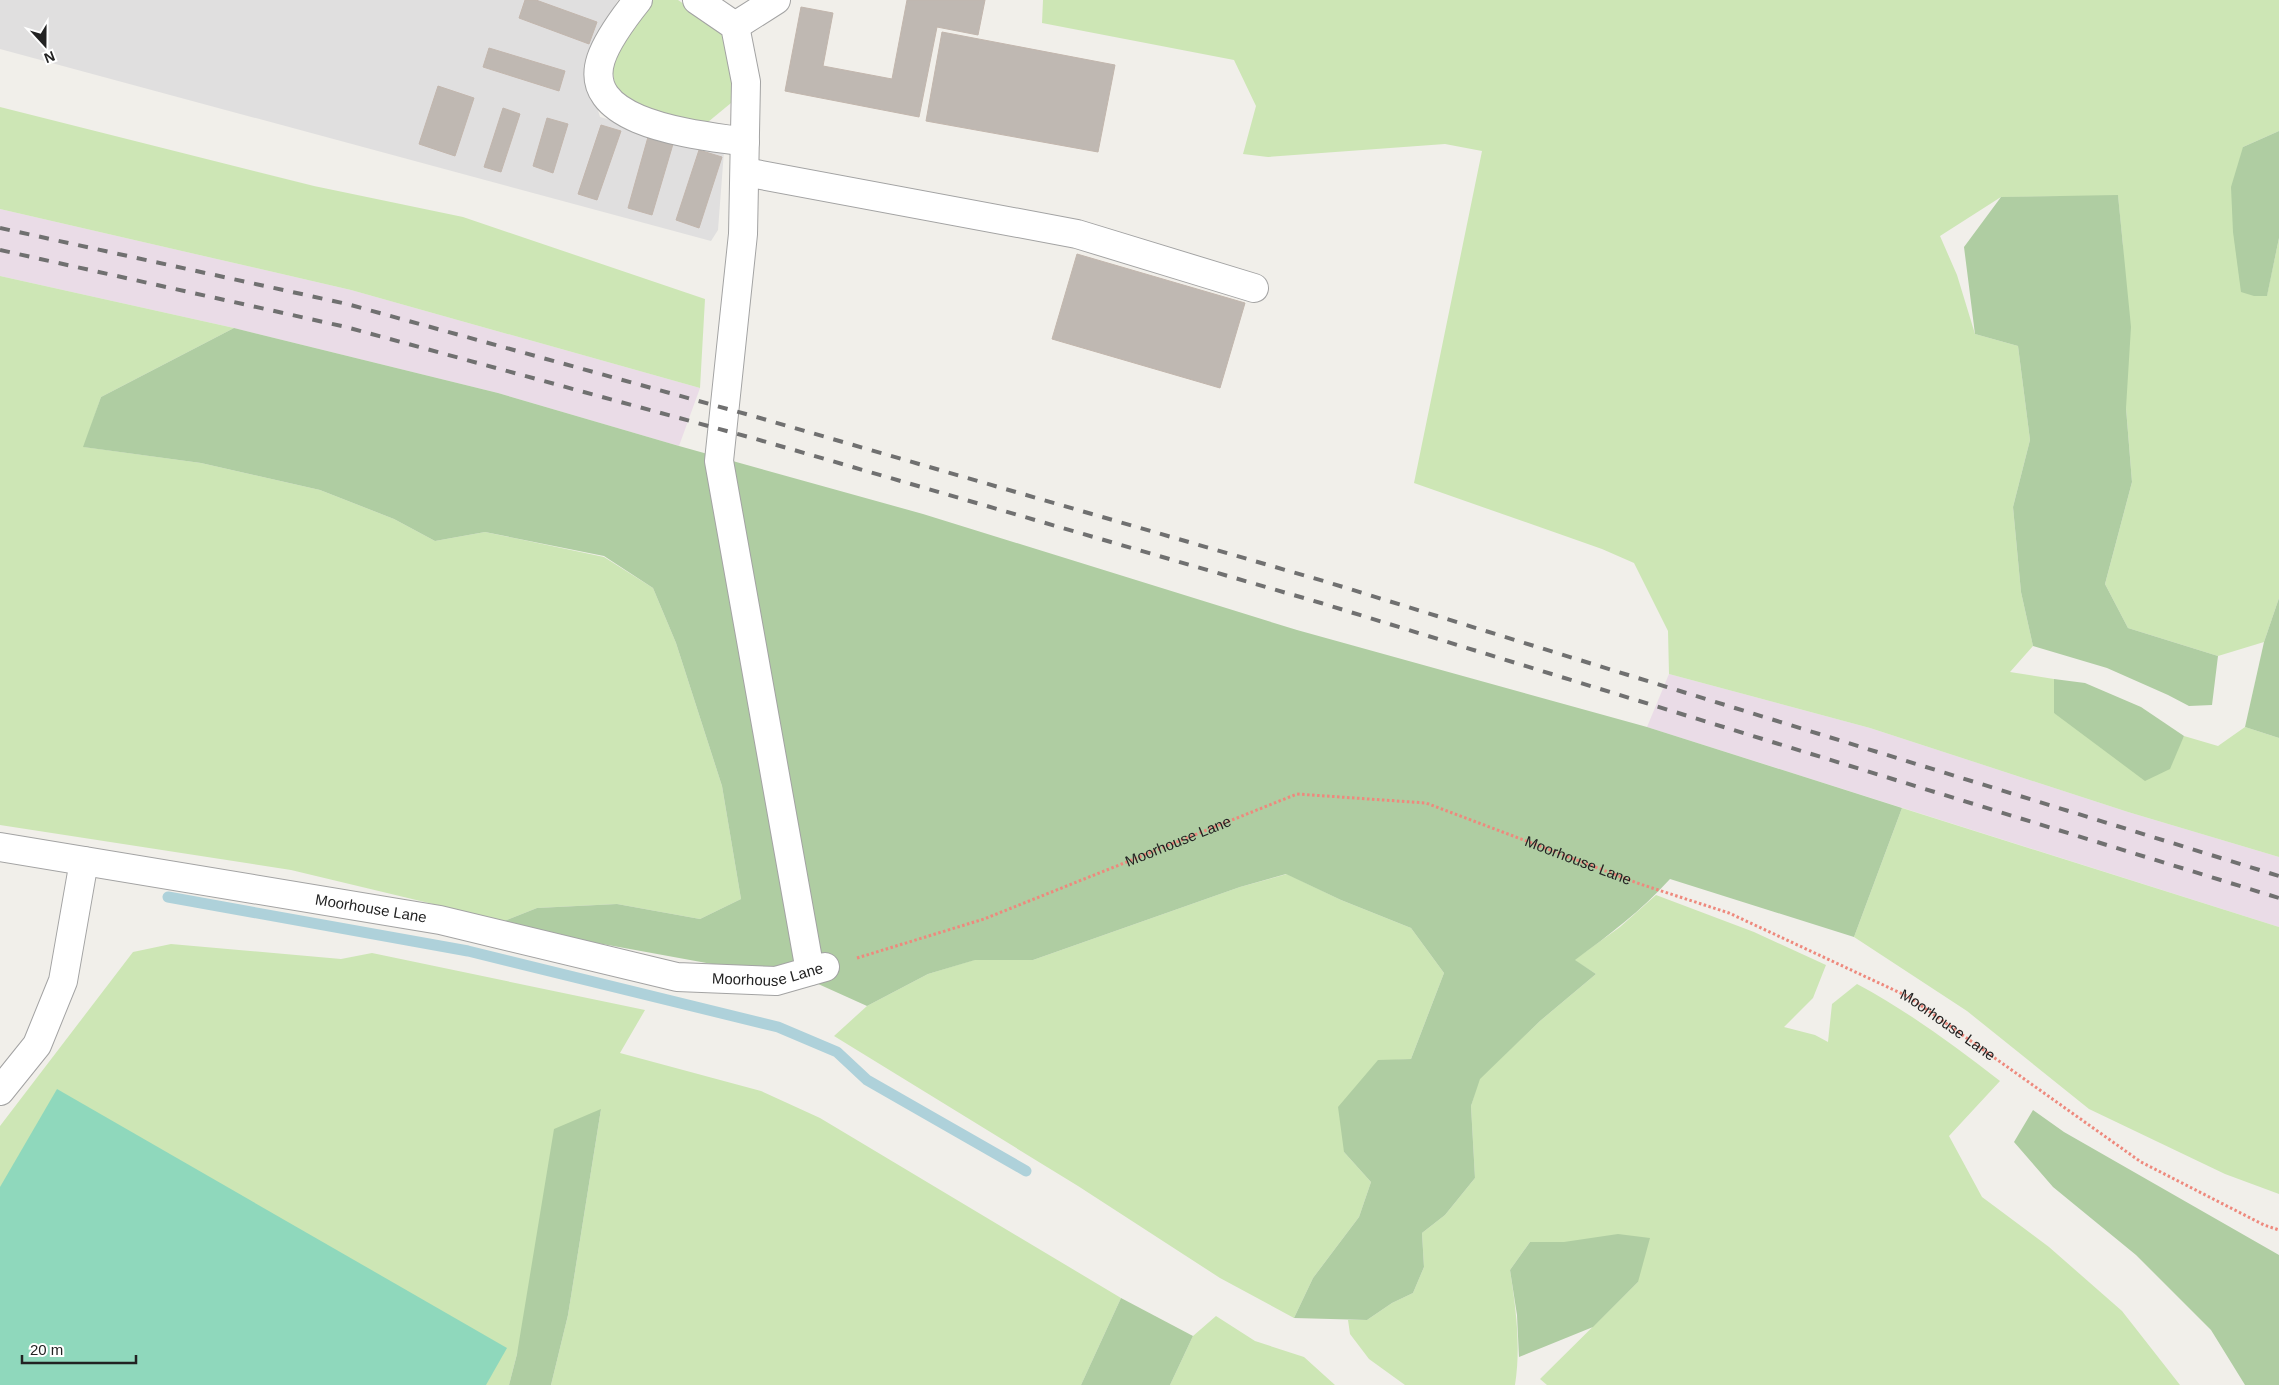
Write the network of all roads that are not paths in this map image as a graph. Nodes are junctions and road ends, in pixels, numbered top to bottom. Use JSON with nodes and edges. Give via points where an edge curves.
{"nodes":[{"id":1,"x":638,"y":0,"type":"edge"},
{"id":2,"x":697,"y":0,"type":"edge"},
{"id":3,"x":776,"y":0,"type":"edge"},
{"id":4,"x":735,"y":26,"type":"junction"},
{"id":5,"x":745,"y":142,"type":"junction"},
{"id":6,"x":745,"y":172,"type":"junction"},
{"id":7,"x":1254,"y":288,"type":"dead end"},
{"id":8,"x":0,"y":847,"type":"edge"},
{"id":9,"x":84,"y":860,"type":"junction"},
{"id":10,"x":0,"y":1091,"type":"edge"}],
"edges":[{"from":1,"to":5,"type":"street","via":[[601,59],[599,78],[606,96],[620,110],[640,121]]},
{"from":2,"to":4,"type":"street"},
{"from":3,"to":4,"type":"street"},
{"from":4,"to":5,"type":"street","via":[[746,82]]},
{"from":5,"to":6,"type":"street"},
{"from":6,"to":7,"type":"street","via":[[1077,234]]},
{"from":6,"to":9,"type":"street","name":"Moorhouse Lane","via":[[743,234],[720,460],[817,969],[776,981],[677,977],[440,920]]},
{"from":8,"to":9,"type":"street","name":"Moorhouse Lane"},
{"from":9,"to":10,"type":"street","via":[[63,981],[37,1045]]}]}
